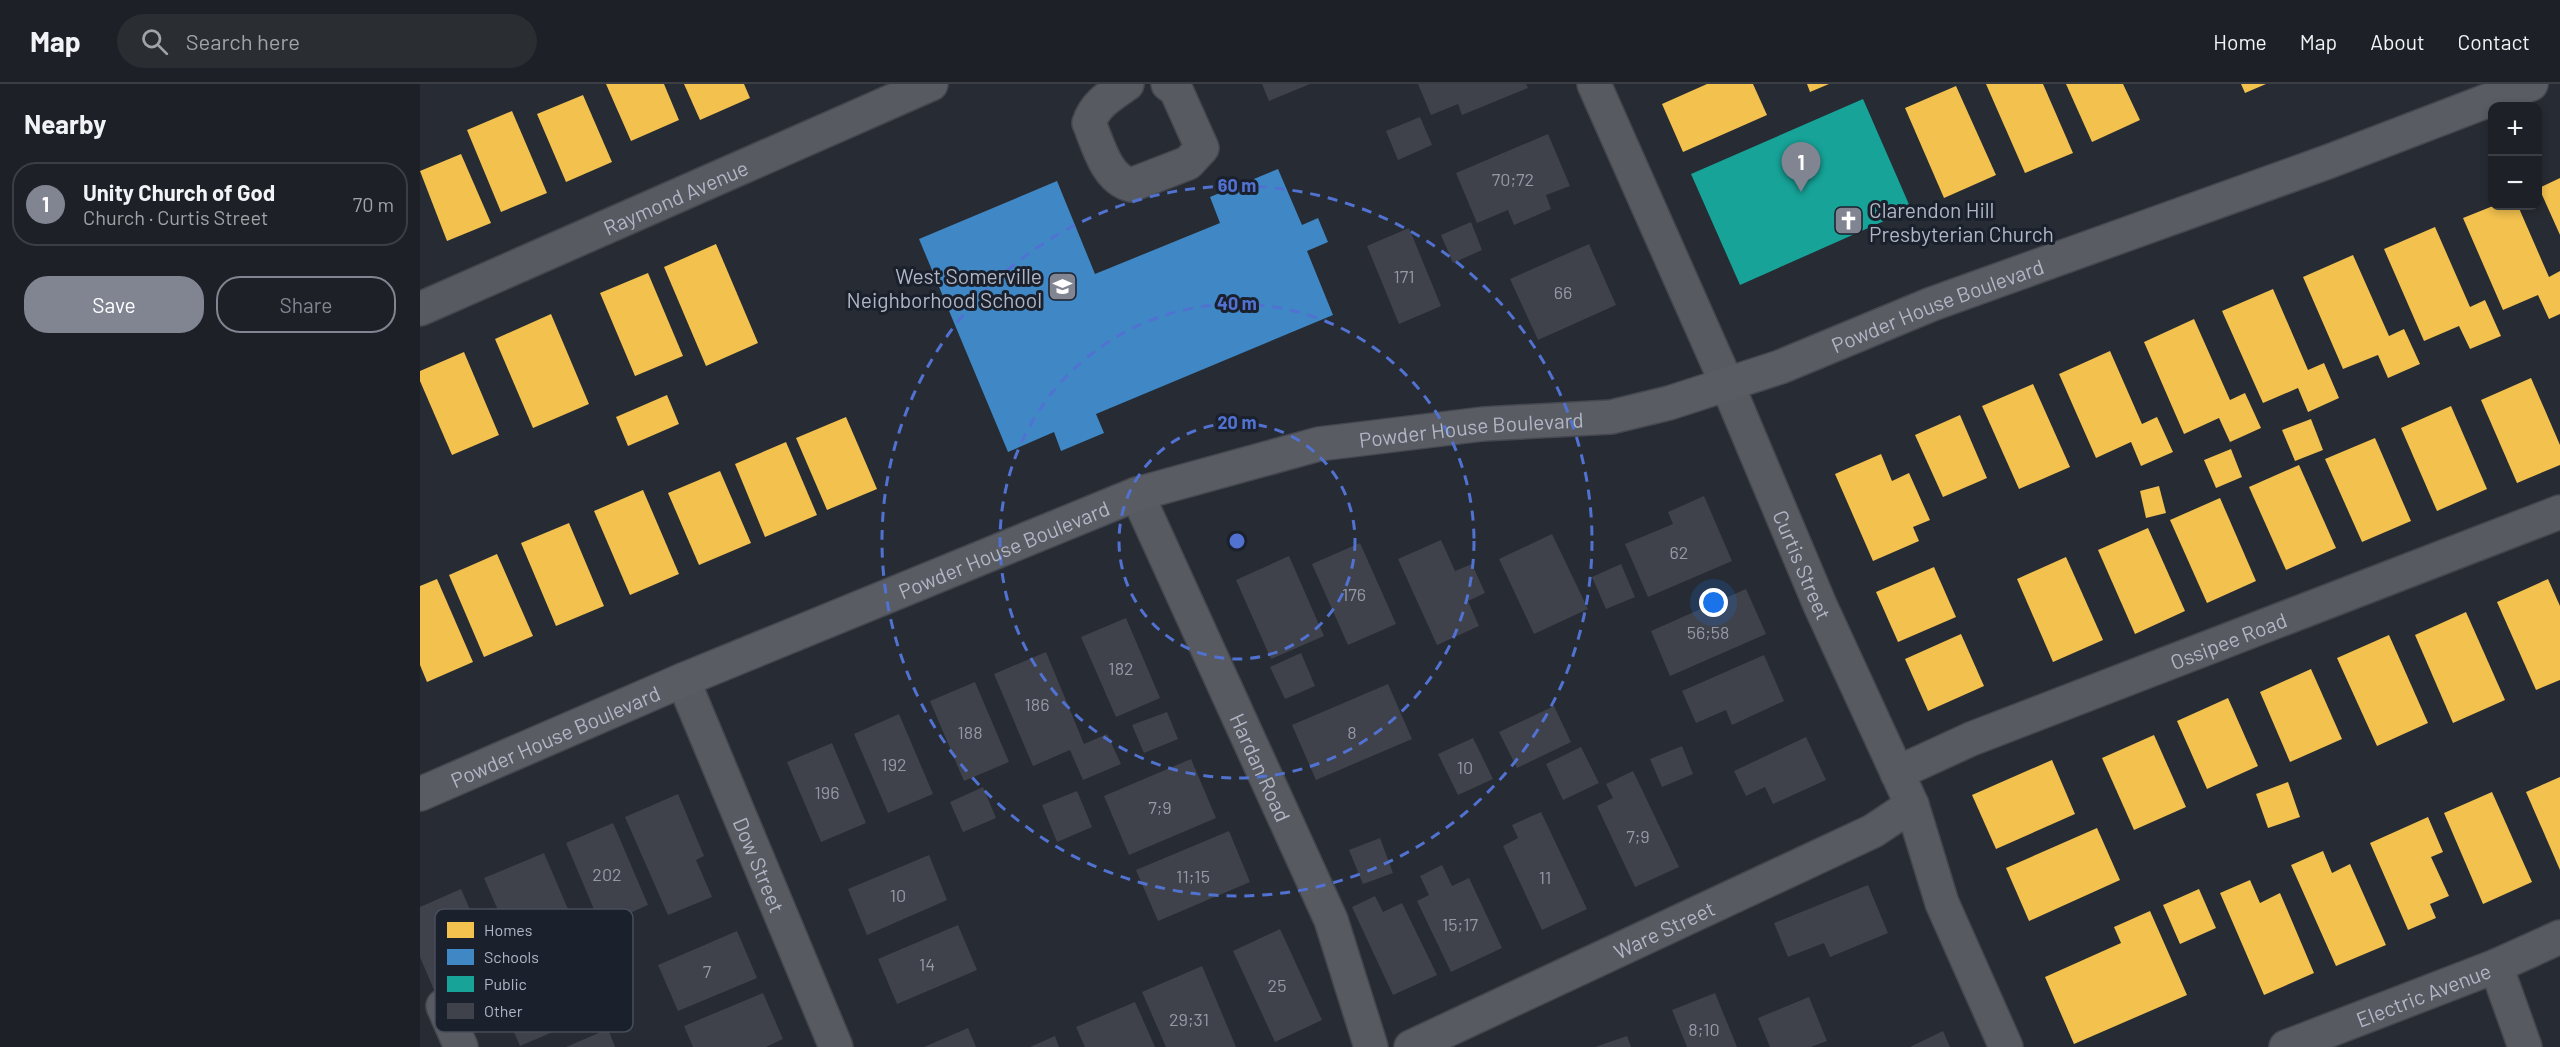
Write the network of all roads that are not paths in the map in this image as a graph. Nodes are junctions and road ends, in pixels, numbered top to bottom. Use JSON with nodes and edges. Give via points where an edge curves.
{"nodes":[{"id":1,"x":931,"y":84,"type":"edge"},
{"id":2,"x":1127,"y":84,"type":"edge"},
{"id":3,"x":1168,"y":84,"type":"edge"},
{"id":4,"x":1594,"y":84,"type":"edge"},
{"id":5,"x":2531,"y":84,"type":"edge"},
{"id":6,"x":420,"y":309,"type":"edge"},
{"id":7,"x":1726,"y":384,"type":"junction"},
{"id":8,"x":1137,"y":494,"type":"junction"},
{"id":9,"x":2560,"y":512,"type":"edge"},
{"id":10,"x":683,"y":680,"type":"junction"},
{"id":11,"x":1897,"y":773,"type":"junction"},
{"id":12,"x":420,"y":794,"type":"edge"},
{"id":13,"x":1912,"y":805,"type":"junction"},
{"id":14,"x":2560,"y":938,"type":"edge"},
{"id":15,"x":2496,"y":966,"type":"junction"},
{"id":16,"x":454,"y":1032,"type":"edge"},
{"id":17,"x":460,"y":1047,"type":"edge"},
{"id":18,"x":836,"y":1047,"type":"edge"},
{"id":19,"x":1371,"y":1047,"type":"edge"},
{"id":20,"x":1411,"y":1047,"type":"edge"},
{"id":21,"x":2006,"y":1047,"type":"edge"},
{"id":22,"x":2286,"y":1047,"type":"edge"},
{"id":23,"x":2524,"y":1047,"type":"edge"}],
"edges":[{"from":1,"to":6,"type":"street","name":"Raymond Avenue"},
{"from":2,"to":3,"type":"street","via":[[1093,110],[1089,123],[1112,175],[1131,185],[1188,163],[1202,148],[1176,90]]},
{"from":4,"to":7,"type":"street","name":"Curtis Street"},
{"from":5,"to":7,"type":"main road","name":"Powder House Boulevard","via":[[1932,304],[1780,367]]},
{"from":7,"to":8,"type":"main road","name":"Powder House Boulevard","via":[[1611,417],[1483,424],[1319,444]]},
{"from":7,"to":11,"type":"street","name":"Curtis Street"},
{"from":8,"to":10,"type":"main road","name":"Powder House Boulevard"},
{"from":8,"to":19,"type":"street","name":"Hardan Road","via":[[1331,920]]},
{"from":9,"to":11,"type":"street","name":"Ossipee Road","via":[[1971,739]]},
{"from":10,"to":12,"type":"main road","name":"Powder House Boulevard"},
{"from":10,"to":18,"type":"street","name":"Dow Street"},
{"from":11,"to":13,"type":"street","name":"Curtis Street"},
{"from":13,"to":20,"type":"street","name":"Ware Street","via":[[1873,831]]},
{"from":13,"to":21,"type":"street","name":"Curtis Street","via":[[1942,903]]},
{"from":14,"to":15,"type":"street","name":"Electric Avenue"},
{"from":15,"to":22,"type":"street","name":"Electric Avenue"},
{"from":15,"to":23,"type":"street"},
{"from":16,"to":17,"type":"street"}]}
